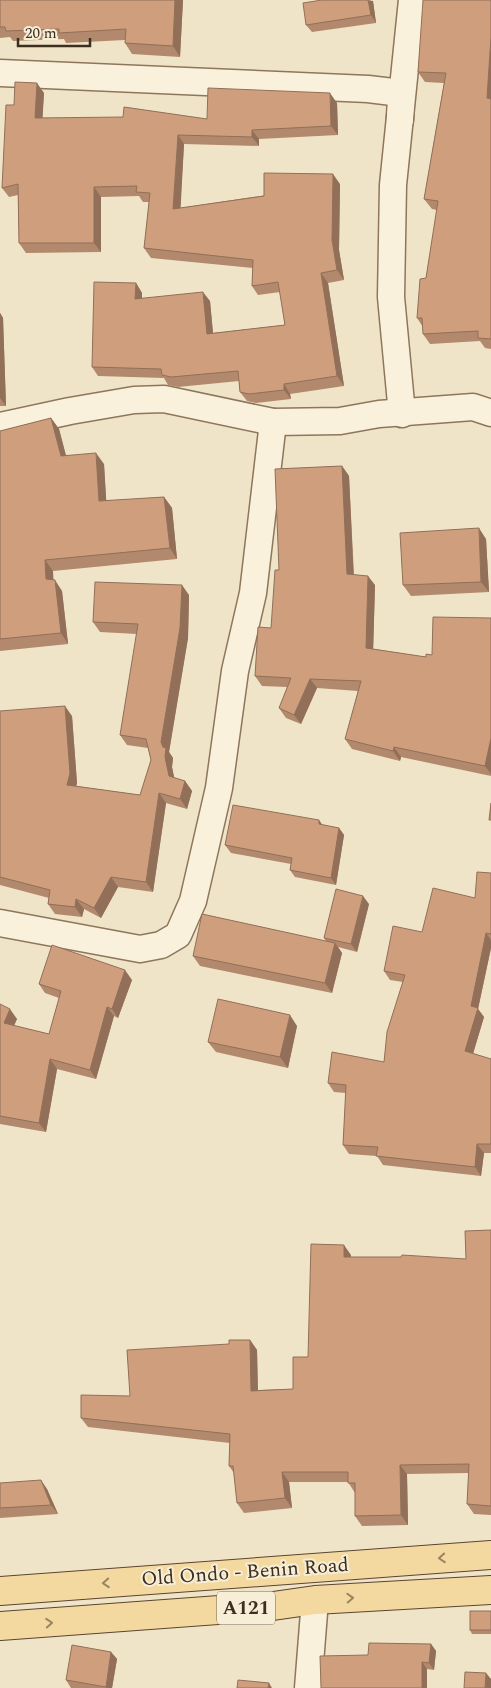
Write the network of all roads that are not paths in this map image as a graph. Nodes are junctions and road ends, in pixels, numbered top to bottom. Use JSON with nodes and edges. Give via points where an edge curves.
{"nodes":[{"id":1,"x":412,"y":0,"type":"edge"},
{"id":2,"x":0,"y":73,"type":"edge"},
{"id":3,"x":400,"y":120,"type":"junction"},
{"id":4,"x":491,"y":413,"type":"edge"},
{"id":5,"x":402,"y":414,"type":"junction"},
{"id":6,"x":273,"y":422,"type":"junction"},
{"id":7,"x":0,"y":426,"type":"edge"},
{"id":8,"x":0,"y":922,"type":"edge"},
{"id":9,"x":491,"y":1555,"type":"edge"},
{"id":10,"x":273,"y":1570,"type":"junction"},
{"id":11,"x":491,"y":1590,"type":"edge"},
{"id":12,"x":0,"y":1591,"type":"edge"},
{"id":13,"x":315,"y":1600,"type":"junction"},
{"id":14,"x":273,"y":1606,"type":"junction"},
{"id":15,"x":0,"y":1626,"type":"edge"},
{"id":16,"x":308,"y":1688,"type":"edge"}],
"edges":[{"from":1,"to":3,"type":"street"},
{"from":2,"to":3,"type":"street","via":[[384,91],[400,93]]},
{"from":3,"to":5,"type":"street","via":[[393,185],[391,297]]},
{"from":4,"to":5,"type":"street","via":[[473,407]]},
{"from":5,"to":6,"type":"street","via":[[379,414],[340,421]]},
{"from":6,"to":7,"type":"street","via":[[164,399],[134,400]]},
{"from":6,"to":8,"type":"street","via":[[253,593],[234,671],[219,788],[193,901],[178,935],[161,945],[140,949]]},
{"from":9,"to":10,"type":"main road","name":"Old Ondo - Benin Road","number":"A121","one_way":true},
{"from":10,"to":12,"type":"main road","name":"Old Ondo - Benin Road","number":"A121","one_way":true},
{"from":10,"to":14,"type":"main road"},
{"from":13,"to":11,"type":"main road","name":"Old Ondo - Benin Road","number":"A121","one_way":true},
{"from":13,"to":14,"type":"main road","name":"Old Ondo - Benin Road","number":"A121"},
{"from":13,"to":16,"type":"street"},
{"from":15,"to":14,"type":"main road","name":"Old Ondo - Benin Road","number":"A121","one_way":true}]}
